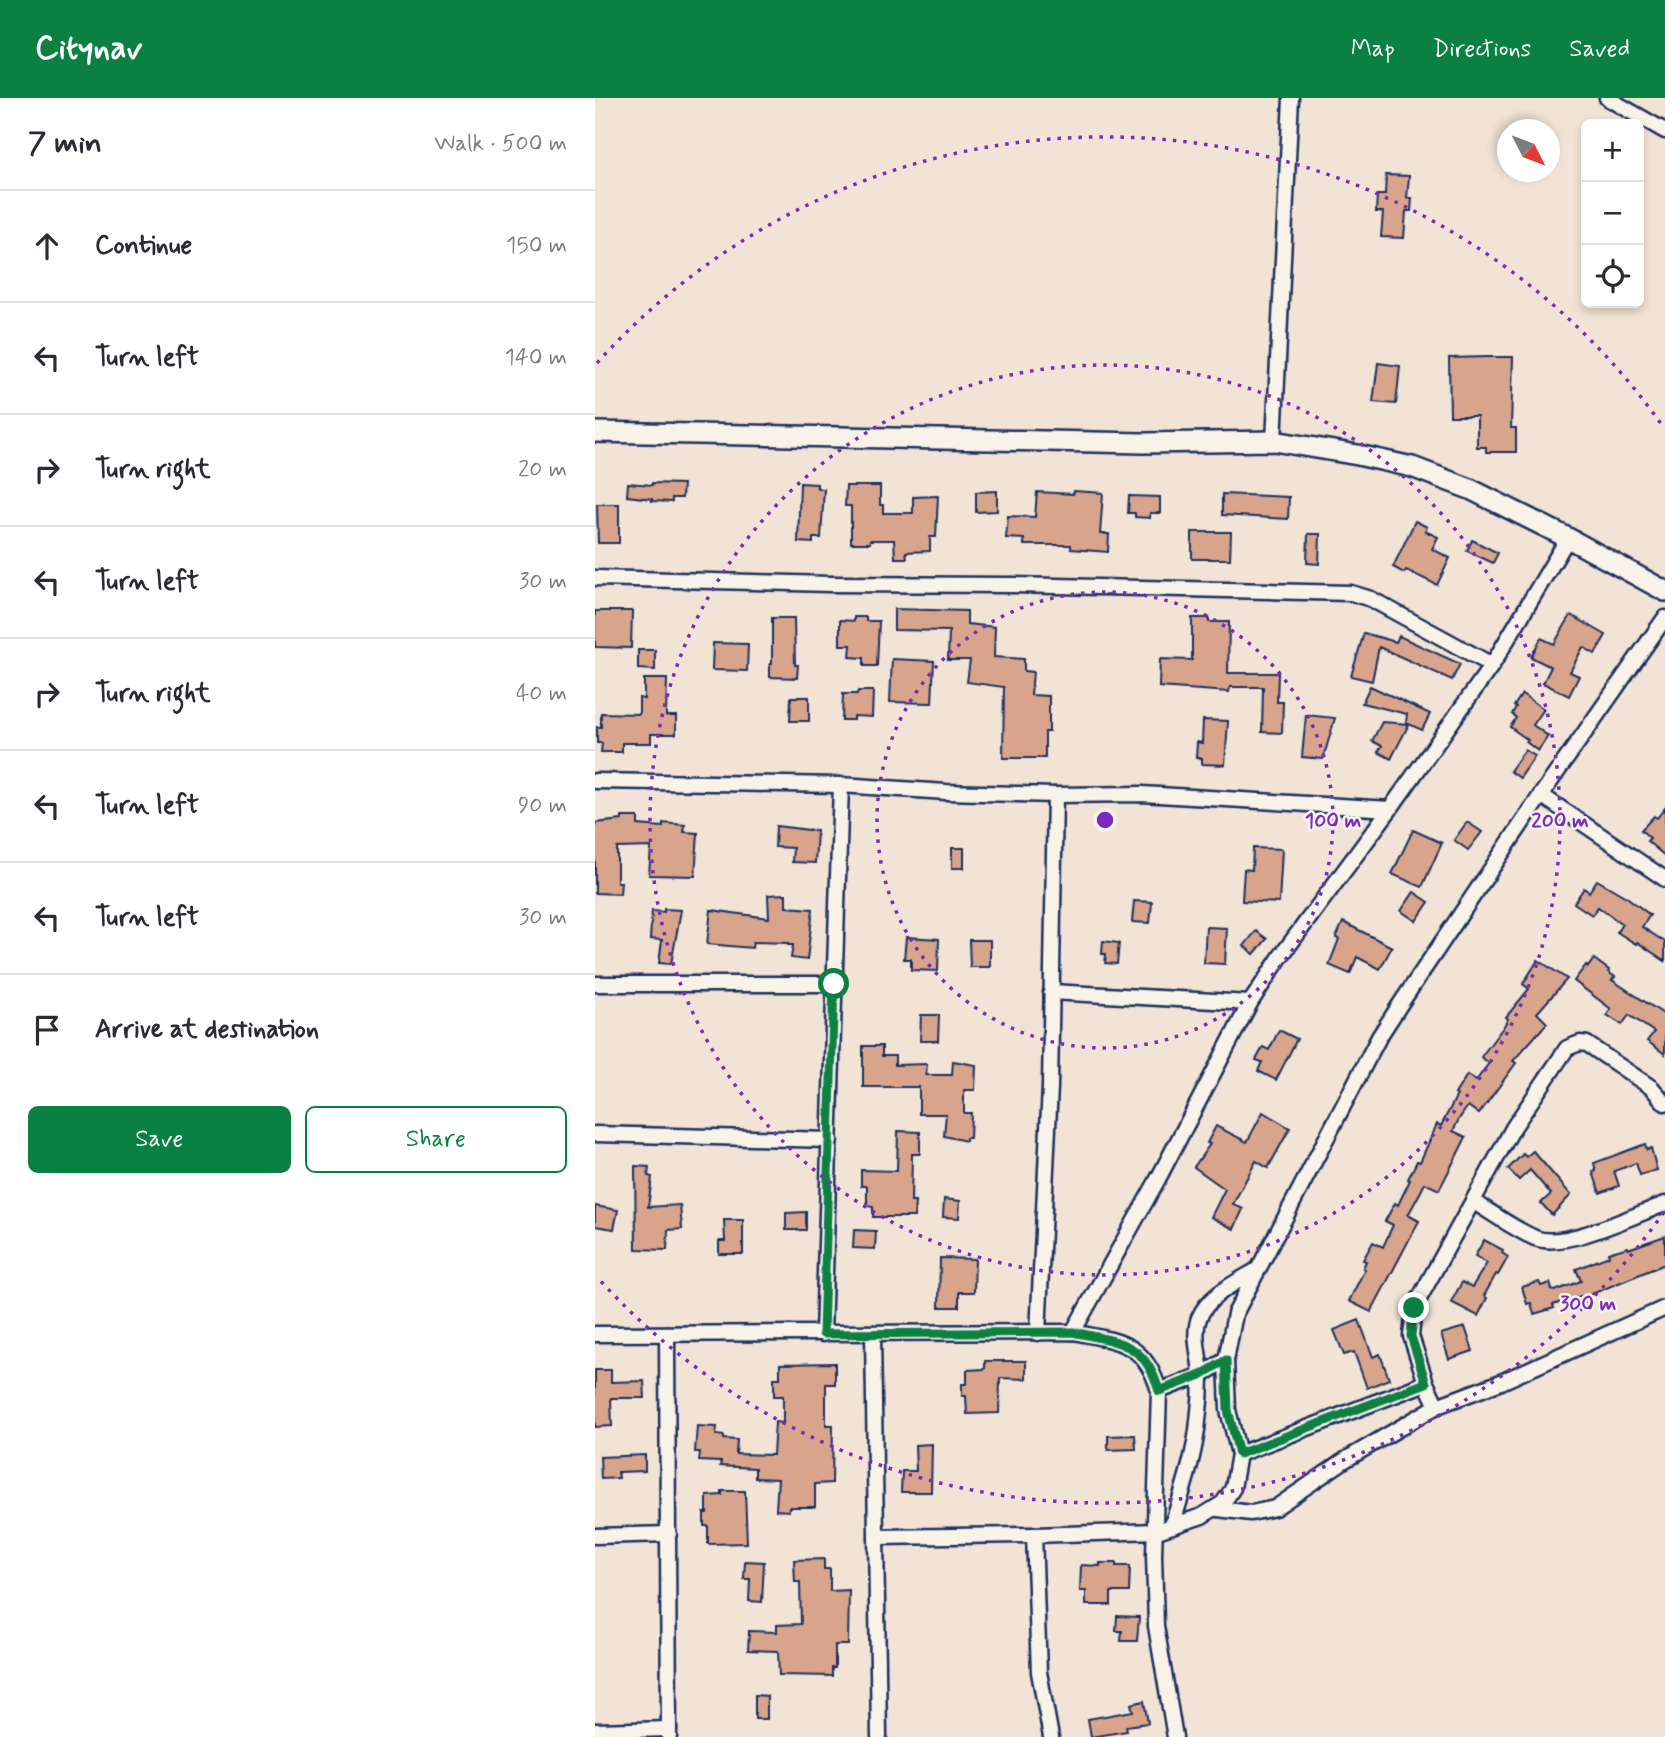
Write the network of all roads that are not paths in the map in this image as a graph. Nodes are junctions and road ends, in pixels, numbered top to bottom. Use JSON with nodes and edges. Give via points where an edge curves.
{"nodes":[{"id":1,"x":1291,"y":98,"type":"edge"},
{"id":2,"x":1607,"y":98,"type":"edge"},
{"id":3,"x":1665,"y":131,"type":"edge"},
{"id":4,"x":595,"y":432,"type":"edge"},
{"id":5,"x":1274,"y":441,"type":"junction"},
{"id":6,"x":1569,"y":538,"type":"junction"},
{"id":7,"x":595,"y":578,"type":"edge"},
{"id":8,"x":1665,"y":591,"type":"edge"},
{"id":9,"x":1665,"y":618,"type":"edge"},
{"id":10,"x":1492,"y":665,"type":"junction"},
{"id":11,"x":595,"y":781,"type":"edge"},
{"id":12,"x":841,"y":785,"type":"junction"},
{"id":13,"x":1055,"y":795,"type":"junction"},
{"id":14,"x":1541,"y":795,"type":"junction"},
{"id":15,"x":1390,"y":809,"type":"junction"},
{"id":16,"x":1665,"y":879,"type":"edge"},
{"id":17,"x":595,"y":984,"type":"edge"},
{"id":18,"x":834,"y":984,"type":"junction"},
{"id":19,"x":1051,"y":992,"type":"junction"},
{"id":20,"x":1250,"y":1003,"type":"junction"},
{"id":21,"x":1665,"y":1103,"type":"edge"},
{"id":22,"x":595,"y":1134,"type":"edge"},
{"id":23,"x":830,"y":1140,"type":"junction"},
{"id":24,"x":1474,"y":1202,"type":"junction"},
{"id":25,"x":1665,"y":1204,"type":"edge"},
{"id":26,"x":1257,"y":1270,"type":"junction"},
{"id":27,"x":1665,"y":1308,"type":"edge"},
{"id":28,"x":1073,"y":1332,"type":"junction"},
{"id":29,"x":1038,"y":1333,"type":"junction"},
{"id":30,"x":667,"y":1334,"type":"junction"},
{"id":31,"x":823,"y":1334,"type":"junction"},
{"id":32,"x":595,"y":1335,"type":"edge"},
{"id":33,"x":873,"y":1335,"type":"junction"},
{"id":34,"x":1226,"y":1360,"type":"junction"},
{"id":35,"x":1201,"y":1375,"type":"junction"},
{"id":36,"x":1426,"y":1383,"type":"junction"},
{"id":37,"x":1159,"y":1391,"type":"junction"},
{"id":38,"x":1437,"y":1406,"type":"junction"},
{"id":39,"x":1239,"y":1454,"type":"junction"},
{"id":40,"x":1218,"y":1509,"type":"junction"},
{"id":41,"x":1172,"y":1526,"type":"junction"},
{"id":42,"x":1157,"y":1531,"type":"junction"},
{"id":43,"x":669,"y":1534,"type":"junction"},
{"id":44,"x":1034,"y":1535,"type":"junction"},
{"id":45,"x":595,"y":1536,"type":"edge"},
{"id":46,"x":876,"y":1537,"type":"junction"},
{"id":47,"x":595,"y":1731,"type":"edge"},
{"id":48,"x":669,"y":1733,"type":"edge"},
{"id":49,"x":879,"y":1737,"type":"edge"},
{"id":50,"x":1051,"y":1737,"type":"edge"},
{"id":51,"x":1175,"y":1737,"type":"edge"}],
"edges":[{"from":1,"to":5,"type":"street"},
{"from":2,"to":3,"type":"street"},
{"from":4,"to":5,"type":"street","via":[[1144,443]]},
{"from":5,"to":6,"type":"street","via":[[1412,467],[1470,489]]},
{"from":6,"to":8,"type":"street"},
{"from":6,"to":10,"type":"street"},
{"from":7,"to":10,"type":"street","via":[[1351,593],[1371,599]]},
{"from":9,"to":14,"type":"street"},
{"from":10,"to":15,"type":"street"},
{"from":11,"to":12,"type":"street"},
{"from":12,"to":13,"type":"street"},
{"from":12,"to":18,"type":"street"},
{"from":13,"to":15,"type":"street","via":[[1142,794]]},
{"from":13,"to":19,"type":"street"},
{"from":14,"to":16,"type":"street"},
{"from":14,"to":26,"type":"street","via":[[1384,1029]]},
{"from":15,"to":20,"type":"street"},
{"from":17,"to":18,"type":"street"},
{"from":18,"to":23,"type":"street"},
{"from":19,"to":20,"type":"street"},
{"from":19,"to":29,"type":"street"},
{"from":20,"to":28,"type":"street"},
{"from":21,"to":24,"type":"street","via":[[1651,1088],[1587,1044],[1572,1044],[1513,1128]]},
{"from":22,"to":23,"type":"street"},
{"from":23,"to":31,"type":"street"},
{"from":24,"to":25,"type":"street","via":[[1536,1238],[1554,1241]]},
{"from":24,"to":36,"type":"street","via":[[1414,1308],[1411,1336]]},
{"from":26,"to":34,"type":"street","via":[[1237,1306]]},
{"from":26,"to":35,"type":"street","via":[[1207,1304],[1199,1319],[1196,1346]]},
{"from":27,"to":38,"type":"street"},
{"from":28,"to":29,"type":"street"},
{"from":28,"to":37,"type":"street","via":[[1138,1352]]},
{"from":29,"to":33,"type":"street"},
{"from":30,"to":31,"type":"street"},
{"from":30,"to":32,"type":"street"},
{"from":30,"to":43,"type":"street"},
{"from":31,"to":33,"type":"street"},
{"from":33,"to":46,"type":"street"},
{"from":34,"to":35,"type":"street"},
{"from":34,"to":39,"type":"street","via":[[1228,1410]]},
{"from":35,"to":37,"type":"street"},
{"from":35,"to":41,"type":"street","via":[[1191,1462]]},
{"from":36,"to":38,"type":"street"},
{"from":36,"to":39,"type":"street"},
{"from":37,"to":42,"type":"street"},
{"from":38,"to":40,"type":"street","via":[[1275,1508],[1251,1513]]},
{"from":39,"to":40,"type":"street","via":[[1233,1488]]},
{"from":40,"to":41,"type":"street"},
{"from":41,"to":42,"type":"street"},
{"from":42,"to":44,"type":"street"},
{"from":42,"to":51,"type":"street","via":[[1156,1626]]},
{"from":43,"to":45,"type":"street"},
{"from":43,"to":48,"type":"street"},
{"from":44,"to":46,"type":"street"},
{"from":44,"to":50,"type":"street","via":[[1039,1672]]},
{"from":46,"to":49,"type":"street"},
{"from":47,"to":48,"type":"street"}]}
